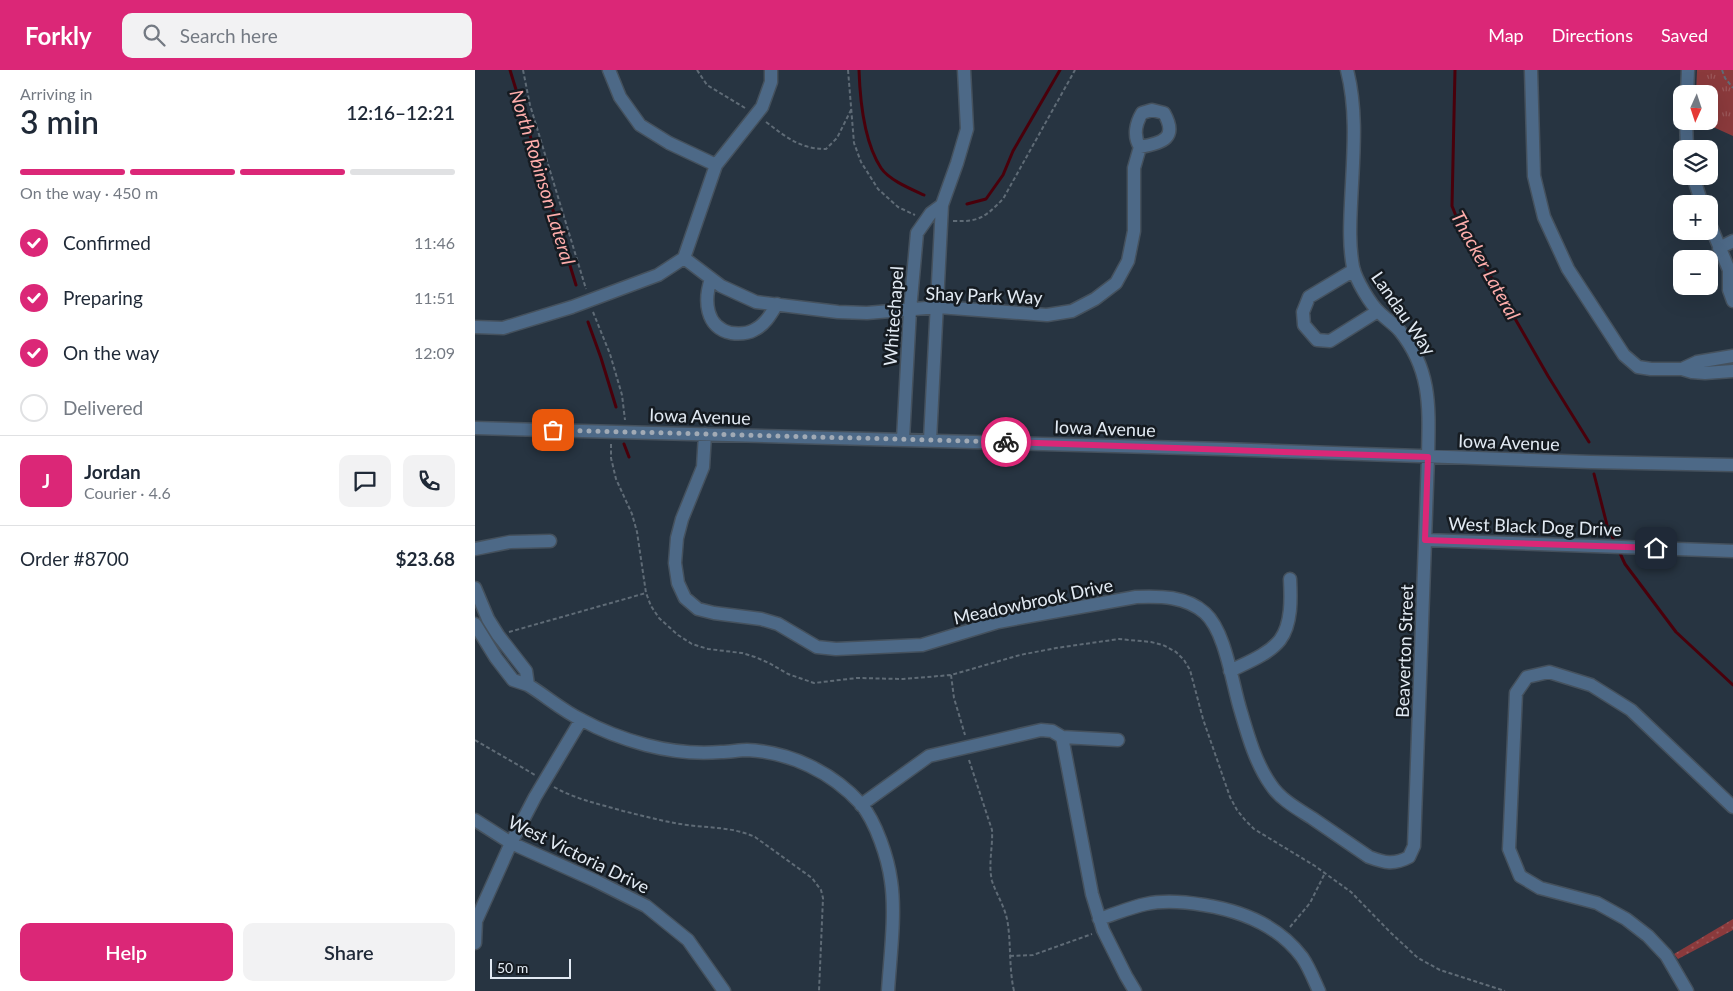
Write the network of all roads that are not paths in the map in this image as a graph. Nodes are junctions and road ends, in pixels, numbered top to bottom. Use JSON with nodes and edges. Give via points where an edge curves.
{"nodes":[{"id":1,"x":609,"y":70,"type":"edge"},
{"id":2,"x":771,"y":70,"type":"edge"},
{"id":3,"x":964,"y":70,"type":"edge"},
{"id":4,"x":1347,"y":70,"type":"edge"},
{"id":5,"x":1531,"y":70,"type":"edge"},
{"id":6,"x":1688,"y":70,"type":"edge"},
{"id":7,"x":1687,"y":85,"type":"edge"},
{"id":8,"x":1140,"y":147,"type":"dead end"},
{"id":9,"x":716,"y":165,"type":"junction"},
{"id":10,"x":942,"y":205,"type":"junction"},
{"id":11,"x":1716,"y":240,"type":"edge"},
{"id":12,"x":1733,"y":241,"type":"edge"},
{"id":13,"x":1719,"y":248,"type":"junction"},
{"id":14,"x":684,"y":258,"type":"junction"},
{"id":15,"x":1354,"y":270,"type":"junction"},
{"id":16,"x":1731,"y":272,"type":"edge"},
{"id":17,"x":711,"y":278,"type":"junction"},
{"id":18,"x":1733,"y":301,"type":"edge"},
{"id":19,"x":777,"y":304,"type":"junction"},
{"id":20,"x":938,"y":307,"type":"junction"},
{"id":21,"x":910,"y":310,"type":"junction"},
{"id":22,"x":1378,"y":311,"type":"junction"},
{"id":23,"x":475,"y":327,"type":"edge"},
{"id":24,"x":1733,"y":356,"type":"edge"},
{"id":25,"x":1682,"y":368,"type":"junction"},
{"id":26,"x":1733,"y":371,"type":"edge"},
{"id":27,"x":475,"y":428,"type":"edge"},
{"id":28,"x":705,"y":434,"type":"junction"},
{"id":29,"x":903,"y":439,"type":"junction"},
{"id":30,"x":930,"y":440,"type":"junction"},
{"id":31,"x":1428,"y":457,"type":"junction"},
{"id":32,"x":1733,"y":465,"type":"edge"},
{"id":33,"x":1425,"y":540,"type":"junction"},
{"id":34,"x":550,"y":541,"type":"dead end"},
{"id":35,"x":475,"y":549,"type":"edge"},
{"id":36,"x":1733,"y":550,"type":"edge"},
{"id":37,"x":1290,"y":579,"type":"dead end"},
{"id":38,"x":475,"y":588,"type":"edge"},
{"id":39,"x":488,"y":619,"type":"junction"},
{"id":40,"x":475,"y":624,"type":"edge"},
{"id":41,"x":1230,"y":671,"type":"junction"},
{"id":42,"x":528,"y":685,"type":"junction"},
{"id":43,"x":581,"y":720,"type":"junction"},
{"id":44,"x":1062,"y":737,"type":"junction"},
{"id":45,"x":1118,"y":740,"type":"dead end"},
{"id":46,"x":861,"y":805,"type":"junction"},
{"id":47,"x":1733,"y":807,"type":"edge"},
{"id":48,"x":475,"y":820,"type":"edge"},
{"id":49,"x":511,"y":843,"type":"junction"},
{"id":50,"x":1414,"y":846,"type":"joint"},
{"id":51,"x":1101,"y":924,"type":"junction"},
{"id":52,"x":475,"y":942,"type":"edge"},
{"id":53,"x":724,"y":991,"type":"edge"},
{"id":54,"x":888,"y":991,"type":"edge"},
{"id":55,"x":1135,"y":991,"type":"edge"},
{"id":56,"x":1319,"y":991,"type":"edge"},
{"id":57,"x":1687,"y":991,"type":"edge"}],
"edges":[{"from":1,"to":9,"type":"street","via":[[620,97],[640,125]]},
{"from":2,"to":9,"type":"street","via":[[771,82],[762,107]]},
{"from":3,"to":10,"type":"street","name":"Whitechapel","via":[[967,129]]},
{"from":4,"to":15,"type":"street","name":"Landau Way","via":[[1354,110],[1350,241]]},
{"from":5,"to":25,"type":"street","via":[[1534,176],[1544,217],[1568,269],[1624,355],[1638,366]]},
{"from":6,"to":7,"type":"street"},
{"from":8,"to":20,"type":"street","name":"Shay Park Way","via":[[1134,168],[1134,231],[1128,261],[1116,283],[1072,311],[1047,315]]},
{"from":9,"to":14,"type":"street"},
{"from":10,"to":20,"type":"street","name":"Whitechapel"},
{"from":10,"to":21,"type":"street","name":"Whitechapel","via":[[931,213],[917,233]]},
{"from":11,"to":13,"type":"street"},
{"from":12,"to":13,"type":"street"},
{"from":13,"to":16,"type":"street"},
{"from":14,"to":17,"type":"street","name":"Shay Park Way"},
{"from":14,"to":23,"type":"street","via":[[658,275],[590,300],[503,328]]},
{"from":15,"to":22,"type":"street","name":"Landau Way"},
{"from":15,"to":22,"type":"street","via":[[1309,297],[1303,312],[1304,325],[1317,340],[1330,341]]},
{"from":16,"to":18,"type":"street","via":[[1729,290]]},
{"from":17,"to":19,"type":"street","name":"Shay Park Way","via":[[756,302]]},
{"from":17,"to":19,"type":"street","via":[[708,310],[715,324],[728,332],[753,331]]},
{"from":19,"to":21,"type":"street","name":"Shay Park Way","via":[[838,312]]},
{"from":20,"to":21,"type":"street","name":"Shay Park Way"},
{"from":20,"to":30,"type":"street","name":"Whitechapel"},
{"from":21,"to":29,"type":"street","name":"Whitechapel"},
{"from":22,"to":31,"type":"street","name":"Landau Way","via":[[1399,330],[1418,357],[1426,382]]},
{"from":24,"to":25,"type":"street"},
{"from":25,"to":26,"type":"street","via":[[1698,373]]},
{"from":27,"to":28,"type":"street","name":"Iowa Avenue"},
{"from":28,"to":29,"type":"street","name":"Iowa Avenue"},
{"from":28,"to":41,"type":"street","name":"Meadowbrook Drive","via":[[703,467],[682,519],[675,563],[678,583],[685,598],[698,609],[761,619],[778,624],[817,647],[836,649],[922,645],[998,622],[1136,597],[1174,598],[1204,612],[1214,624]]},
{"from":29,"to":30,"type":"street","name":"Iowa Avenue"},
{"from":30,"to":31,"type":"street","name":"Iowa Avenue"},
{"from":31,"to":32,"type":"street","name":"Iowa Avenue"},
{"from":31,"to":33,"type":"street","name":"Beaverton Street"},
{"from":33,"to":36,"type":"street","name":"West Black Dog Drive"},
{"from":33,"to":50,"type":"street","name":"Beaverton Street"},
{"from":34,"to":35,"type":"street","via":[[510,542]]},
{"from":37,"to":41,"type":"street","via":[[1287,624],[1280,640],[1263,654]]},
{"from":38,"to":39,"type":"street"},
{"from":39,"to":40,"type":"street"},
{"from":39,"to":42,"type":"street","via":[[526,671]]},
{"from":40,"to":42,"type":"street","via":[[513,680]]},
{"from":41,"to":50,"type":"street","name":"Meadowbrook Drive","via":[[1259,764],[1273,788],[1290,804],[1381,862],[1401,861],[1409,857]]},
{"from":42,"to":43,"type":"street"},
{"from":43,"to":46,"type":"street","via":[[647,746],[681,751],[747,750],[780,755],[803,762],[830,777]]},
{"from":43,"to":49,"type":"street"},
{"from":44,"to":45,"type":"street"},
{"from":44,"to":46,"type":"street","via":[[1052,731],[1041,730],[929,756]]},
{"from":44,"to":51,"type":"street","via":[[1092,894]]},
{"from":46,"to":54,"type":"street","via":[[879,836],[892,883]]},
{"from":47,"to":57,"type":"street","via":[[1631,710],[1591,685],[1549,672],[1527,677],[1516,693],[1509,849],[1520,876],[1539,888],[1597,903],[1626,919],[1666,955]]},
{"from":48,"to":49,"type":"street","name":"West Victoria Drive"},
{"from":49,"to":52,"type":"street","via":[[477,921]]},
{"from":49,"to":53,"type":"street","name":"West Victoria Drive","via":[[646,906],[688,940]]},
{"from":51,"to":55,"type":"street"},
{"from":51,"to":56,"type":"street","via":[[1147,903],[1224,908],[1251,917],[1283,936],[1302,957]]}]}
